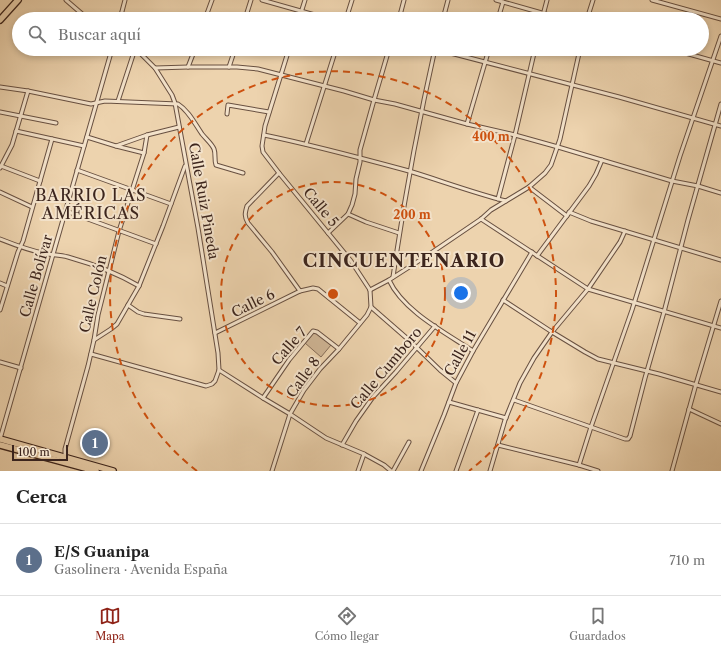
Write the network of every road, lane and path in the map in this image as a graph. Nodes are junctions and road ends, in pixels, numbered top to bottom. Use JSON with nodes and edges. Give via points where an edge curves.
{"nodes":[{"id":1,"x":17,"y":0,"type":"edge"},
{"id":2,"x":66,"y":0,"type":"edge"},
{"id":3,"x":125,"y":0,"type":"edge"},
{"id":4,"x":212,"y":0,"type":"edge"},
{"id":5,"x":251,"y":0,"type":"edge"},
{"id":6,"x":262,"y":0,"type":"edge"},
{"id":7,"x":305,"y":0,"type":"edge"},
{"id":8,"x":352,"y":0,"type":"edge"},
{"id":9,"x":404,"y":0,"type":"edge"},
{"id":10,"x":448,"y":0,"type":"edge"},
{"id":11,"x":496,"y":0,"type":"edge"},
{"id":12,"x":547,"y":0,"type":"edge"},
{"id":13,"x":593,"y":0,"type":"edge"},
{"id":14,"x":652,"y":0,"type":"edge"},
{"id":15,"x":503,"y":1,"type":"edge"},
{"id":16,"x":301,"y":11,"type":"junction"},
{"id":17,"x":80,"y":12,"type":"edge"},
{"id":18,"x":121,"y":12,"type":"edge"},
{"id":19,"x":208,"y":12,"type":"edge"},
{"id":20,"x":247,"y":12,"type":"edge"},
{"id":21,"x":304,"y":12,"type":"edge"},
{"id":22,"x":348,"y":12,"type":"edge"},
{"id":23,"x":400,"y":12,"type":"edge"},
{"id":24,"x":445,"y":12,"type":"edge"},
{"id":25,"x":500,"y":12,"type":"edge"},
{"id":26,"x":538,"y":12,"type":"edge"},
{"id":27,"x":544,"y":12,"type":"edge"},
{"id":28,"x":589,"y":12,"type":"edge"},
{"id":29,"x":696,"y":12,"type":"edge"},
{"id":30,"x":709,"y":16,"type":"edge"},
{"id":31,"x":721,"y":19,"type":"edge"},
{"id":32,"x":0,"y":20,"type":"edge"},
{"id":33,"x":721,"y":36,"type":"edge"},
{"id":34,"x":110,"y":56,"type":"edge"},
{"id":35,"x":133,"y":56,"type":"edge"},
{"id":36,"x":142,"y":56,"type":"edge"},
{"id":37,"x":192,"y":56,"type":"edge"},
{"id":38,"x":233,"y":56,"type":"edge"},
{"id":39,"x":287,"y":56,"type":"edge"},
{"id":40,"x":334,"y":56,"type":"edge"},
{"id":41,"x":387,"y":56,"type":"edge"},
{"id":42,"x":433,"y":56,"type":"edge"},
{"id":43,"x":462,"y":56,"type":"edge"},
{"id":44,"x":488,"y":56,"type":"edge"},
{"id":45,"x":533,"y":56,"type":"edge"},
{"id":46,"x":578,"y":56,"type":"edge"},
{"id":47,"x":698,"y":56,"type":"edge"},
{"id":48,"x":713,"y":60,"type":"junction"},
{"id":49,"x":486,"y":62,"type":"junction"},
{"id":50,"x":721,"y":63,"type":"edge"},
{"id":51,"x":188,"y":67,"type":"junction"},
{"id":52,"x":229,"y":67,"type":"junction"},
{"id":53,"x":155,"y":68,"type":"junction"},
{"id":54,"x":281,"y":74,"type":"junction"},
{"id":55,"x":529,"y":74,"type":"junction"},
{"id":56,"x":572,"y":85,"type":"junction"},
{"id":57,"x":324,"y":86,"type":"junction"},
{"id":58,"x":0,"y":87,"type":"edge"},
{"id":59,"x":28,"y":91,"type":"junction"},
{"id":60,"x":374,"y":100,"type":"junction"},
{"id":61,"x":118,"y":101,"type":"junction"},
{"id":62,"x":175,"y":103,"type":"junction"},
{"id":63,"x":97,"y":104,"type":"junction"},
{"id":64,"x":721,"y":104,"type":"edge"},
{"id":65,"x":0,"y":112,"type":"edge"},
{"id":66,"x":269,"y":112,"type":"junction"},
{"id":67,"x":422,"y":112,"type":"junction"},
{"id":68,"x":227,"y":114,"type":"dead end"},
{"id":69,"x":21,"y":116,"type":"junction"},
{"id":70,"x":693,"y":118,"type":"junction"},
{"id":71,"x":56,"y":123,"type":"dead end"},
{"id":72,"x":467,"y":124,"type":"junction"},
{"id":73,"x":715,"y":124,"type":"junction"},
{"id":74,"x":721,"y":126,"type":"edge"},
{"id":75,"x":179,"y":127,"type":"junction"},
{"id":76,"x":16,"y":131,"type":"junction"},
{"id":77,"x":264,"y":135,"type":"junction"},
{"id":78,"x":515,"y":135,"type":"junction"},
{"id":79,"x":147,"y":136,"type":"junction"},
{"id":80,"x":87,"y":137,"type":"junction"},
{"id":81,"x":52,"y":138,"type":"junction"},
{"id":82,"x":306,"y":144,"type":"junction"},
{"id":83,"x":84,"y":146,"type":"junction"},
{"id":84,"x":116,"y":146,"type":"junction"},
{"id":85,"x":558,"y":147,"type":"junction"},
{"id":86,"x":144,"y":153,"type":"junction"},
{"id":87,"x":360,"y":158,"type":"junction"},
{"id":88,"x":602,"y":160,"type":"junction"},
{"id":89,"x":186,"y":165,"type":"junction"},
{"id":90,"x":1,"y":167,"type":"edge"},
{"id":91,"x":77,"y":170,"type":"junction"},
{"id":92,"x":411,"y":172,"type":"junction"},
{"id":93,"x":243,"y":173,"type":"dead end"},
{"id":94,"x":279,"y":174,"type":"junction"},
{"id":95,"x":40,"y":181,"type":"junction"},
{"id":96,"x":672,"y":181,"type":"junction"},
{"id":97,"x":698,"y":186,"type":"junction"},
{"id":98,"x":529,"y":187,"type":"junction"},
{"id":99,"x":132,"y":190,"type":"junction"},
{"id":100,"x":0,"y":192,"type":"edge"},
{"id":101,"x":721,"y":193,"type":"edge"},
{"id":102,"x":498,"y":199,"type":"junction"},
{"id":103,"x":506,"y":201,"type":"junction"},
{"id":104,"x":172,"y":204,"type":"junction"},
{"id":105,"x":32,"y":207,"type":"junction"},
{"id":106,"x":66,"y":211,"type":"junction"},
{"id":107,"x":348,"y":214,"type":"junction"},
{"id":108,"x":568,"y":214,"type":"junction"},
{"id":109,"x":481,"y":219,"type":"junction"},
{"id":110,"x":119,"y":231,"type":"junction"},
{"id":111,"x":625,"y":231,"type":"junction"},
{"id":112,"x":328,"y":233,"type":"junction"},
{"id":113,"x":400,"y":233,"type":"junction"},
{"id":114,"x":0,"y":239,"type":"edge"},
{"id":115,"x":654,"y":240,"type":"junction"},
{"id":116,"x":156,"y":244,"type":"junction"},
{"id":117,"x":20,"y":247,"type":"junction"},
{"id":118,"x":681,"y":248,"type":"junction"},
{"id":119,"x":532,"y":252,"type":"junction"},
{"id":120,"x":53,"y":255,"type":"junction"},
{"id":121,"x":537,"y":256,"type":"junction"},
{"id":122,"x":721,"y":260,"type":"edge"},
{"id":123,"x":109,"y":271,"type":"junction"},
{"id":124,"x":393,"y":277,"type":"junction"},
{"id":125,"x":389,"y":280,"type":"junction"},
{"id":126,"x":0,"y":284,"type":"edge"},
{"id":127,"x":7,"y":286,"type":"junction"},
{"id":128,"x":138,"y":286,"type":"junction"},
{"id":129,"x":588,"y":289,"type":"junction"},
{"id":130,"x":370,"y":290,"type":"junction"},
{"id":131,"x":300,"y":292,"type":"junction"},
{"id":132,"x":503,"y":300,"type":"junction"},
{"id":133,"x":721,"y":301,"type":"edge"},
{"id":134,"x":634,"y":303,"type":"junction"},
{"id":135,"x":128,"y":305,"type":"junction"},
{"id":136,"x":371,"y":307,"type":"junction"},
{"id":137,"x":0,"y":310,"type":"edge"},
{"id":138,"x":664,"y":312,"type":"junction"},
{"id":139,"x":180,"y":319,"type":"dead end"},
{"id":140,"x":360,"y":323,"type":"junction"},
{"id":141,"x":435,"y":326,"type":"junction"},
{"id":142,"x":714,"y":326,"type":"junction"},
{"id":143,"x":721,"y":328,"type":"edge"},
{"id":144,"x":552,"y":332,"type":"junction"},
{"id":145,"x":215,"y":333,"type":"junction"},
{"id":146,"x":94,"y":340,"type":"junction"},
{"id":147,"x":417,"y":348,"type":"junction"},
{"id":148,"x":338,"y":349,"type":"junction"},
{"id":149,"x":473,"y":351,"type":"junction"},
{"id":150,"x":91,"y":354,"type":"junction"},
{"id":151,"x":0,"y":362,"type":"edge"},
{"id":152,"x":614,"y":362,"type":"junction"},
{"id":153,"x":21,"y":368,"type":"junction"},
{"id":154,"x":219,"y":370,"type":"junction"},
{"id":155,"x":647,"y":371,"type":"junction"},
{"id":156,"x":456,"y":383,"type":"junction"},
{"id":157,"x":696,"y":384,"type":"junction"},
{"id":158,"x":721,"y":392,"type":"edge"},
{"id":159,"x":263,"y":398,"type":"junction"},
{"id":160,"x":514,"y":400,"type":"junction"},
{"id":161,"x":449,"y":402,"type":"junction"},
{"id":162,"x":478,"y":410,"type":"junction"},
{"id":163,"x":689,"y":410,"type":"junction"},
{"id":164,"x":290,"y":414,"type":"junction"},
{"id":165,"x":506,"y":418,"type":"junction"},
{"id":166,"x":721,"y":424,"type":"edge"},
{"id":167,"x":591,"y":427,"type":"junction"},
{"id":168,"x":0,"y":439,"type":"edge"},
{"id":169,"x":409,"y":442,"type":"dead end"},
{"id":170,"x":498,"y":444,"type":"junction"},
{"id":171,"x":0,"y":445,"type":"edge"},
{"id":172,"x":342,"y":445,"type":"junction"},
{"id":173,"x":364,"y":454,"type":"junction"},
{"id":174,"x":64,"y":457,"type":"junction"},
{"id":175,"x":579,"y":465,"type":"junction"},
{"id":176,"x":96,"y":471,"type":"edge"},
{"id":177,"x":113,"y":471,"type":"edge"},
{"id":178,"x":272,"y":471,"type":"edge"},
{"id":179,"x":358,"y":471,"type":"edge"},
{"id":180,"x":392,"y":471,"type":"edge"},
{"id":181,"x":421,"y":471,"type":"edge"},
{"id":182,"x":456,"y":471,"type":"edge"},
{"id":183,"x":490,"y":471,"type":"edge"},
{"id":184,"x":598,"y":471,"type":"edge"},
{"id":185,"x":672,"y":471,"type":"edge"}],
"edges":[{"from":1,"to":32,"type":"highway"},
{"from":2,"to":17,"type":"street"},
{"from":3,"to":18,"type":"street"},
{"from":4,"to":19,"type":"street"},
{"from":5,"to":20,"type":"street"},
{"from":6,"to":16,"type":"street"},
{"from":7,"to":16,"type":"street"},
{"from":8,"to":22,"type":"street"},
{"from":9,"to":23,"type":"street"},
{"from":10,"to":24,"type":"street"},
{"from":11,"to":15,"type":"street"},
{"from":12,"to":27,"type":"street"},
{"from":13,"to":28,"type":"street"},
{"from":14,"to":29,"type":"street"},
{"from":15,"to":25,"type":"street"},
{"from":15,"to":26,"type":"street"},
{"from":16,"to":21,"type":"street"},
{"from":30,"to":31,"type":"street"},
{"from":33,"to":48,"type":"street"},
{"from":34,"to":63,"type":"street","name":"Calle Bolívar"},
{"from":35,"to":61,"type":"street"},
{"from":36,"to":53,"type":"street","name":"Calle Ruiz Pineda"},
{"from":37,"to":51,"type":"street"},
{"from":38,"to":52,"type":"street"},
{"from":39,"to":54,"type":"street","name":"Calle 5"},
{"from":40,"to":57,"type":"street"},
{"from":41,"to":60,"type":"street"},
{"from":42,"to":67,"type":"street"},
{"from":43,"to":49,"type":"street"},
{"from":44,"to":49,"type":"street"},
{"from":45,"to":55,"type":"street"},
{"from":46,"to":56,"type":"street"},
{"from":47,"to":48,"type":"street"},
{"from":48,"to":50,"type":"street"},
{"from":48,"to":70,"type":"street"},
{"from":49,"to":55,"type":"street"},
{"from":49,"to":72,"type":"street"},
{"from":51,"to":52,"type":"street"},
{"from":51,"to":53,"type":"street"},
{"from":52,"to":54,"type":"street"},
{"from":53,"to":62,"type":"street","name":"Calle Ruiz Pineda"},
{"from":54,"to":57,"type":"street"},
{"from":54,"to":66,"type":"street","name":"Calle 5"},
{"from":55,"to":56,"type":"street"},
{"from":55,"to":78,"type":"street"},
{"from":56,"to":70,"type":"street"},
{"from":56,"to":85,"type":"street"},
{"from":57,"to":60,"type":"street"},
{"from":57,"to":82,"type":"street"},
{"from":58,"to":59,"type":"street"},
{"from":59,"to":63,"type":"street"},
{"from":59,"to":69,"type":"street"},
{"from":60,"to":67,"type":"street"},
{"from":60,"to":87,"type":"street"},
{"from":61,"to":62,"type":"street"},
{"from":61,"to":63,"type":"street"},
{"from":62,"to":75,"type":"street","name":"Calle Ruiz Pineda"},
{"from":62,"to":93,"type":"street","via":[[185,109],[214,149],[216,165]]},
{"from":63,"to":80,"type":"street","name":"Calle Bolívar"},
{"from":64,"to":73,"type":"street"},
{"from":65,"to":69,"type":"street"},
{"from":66,"to":68,"type":"street","via":[[228,105]]},
{"from":66,"to":77,"type":"street","name":"Calle 5"},
{"from":67,"to":72,"type":"street"},
{"from":67,"to":92,"type":"street"},
{"from":69,"to":71,"type":"street"},
{"from":69,"to":76,"type":"street"},
{"from":70,"to":73,"type":"street"},
{"from":70,"to":96,"type":"street"},
{"from":72,"to":78,"type":"street"},
{"from":73,"to":74,"type":"street"},
{"from":73,"to":97,"type":"street"},
{"from":75,"to":79,"type":"street"},
{"from":75,"to":89,"type":"street","name":"Calle Ruiz Pineda"},
{"from":76,"to":81,"type":"street"},
{"from":76,"to":90,"type":"street"},
{"from":77,"to":82,"type":"street"},
{"from":77,"to":94,"type":"street","name":"Calle 5","via":[[264,152]]},
{"from":78,"to":85,"type":"street"},
{"from":78,"to":102,"type":"street"},
{"from":79,"to":84,"type":"street"},
{"from":79,"to":86,"type":"street","name":"Calle Colón"},
{"from":80,"to":83,"type":"street","name":"Calle Bolívar"},
{"from":80,"to":84,"type":"street"},
{"from":81,"to":83,"type":"street"},
{"from":81,"to":95,"type":"street"},
{"from":82,"to":87,"type":"street"},
{"from":83,"to":91,"type":"street","name":"Calle Bolívar"},
{"from":84,"to":86,"type":"street"},
{"from":85,"to":88,"type":"street"},
{"from":85,"to":98,"type":"street","via":[[551,165]]},
{"from":86,"to":99,"type":"street","name":"Calle Colón"},
{"from":87,"to":92,"type":"street"},
{"from":87,"to":107,"type":"street","via":[[355,194]]},
{"from":88,"to":96,"type":"street"},
{"from":88,"to":108,"type":"street","via":[[594,178]]},
{"from":89,"to":104,"type":"street"},
{"from":89,"to":145,"type":"street","name":"Calle Ruiz Pineda"},
{"from":90,"to":95,"type":"street"},
{"from":91,"to":99,"type":"street"},
{"from":91,"to":106,"type":"street","name":"Calle Bolívar"},
{"from":92,"to":102,"type":"street"},
{"from":92,"to":113,"type":"street"},
{"from":94,"to":112,"type":"street","name":"Calle 5"},
{"from":94,"to":131,"type":"street","via":[[247,206],[245,213],[248,223]]},
{"from":95,"to":105,"type":"street"},
{"from":96,"to":97,"type":"street"},
{"from":96,"to":115,"type":"street"},
{"from":97,"to":101,"type":"street"},
{"from":97,"to":118,"type":"street"},
{"from":98,"to":103,"type":"street"},
{"from":98,"to":108,"type":"street"},
{"from":99,"to":104,"type":"street"},
{"from":99,"to":110,"type":"street","name":"Calle Colón"},
{"from":100,"to":105,"type":"street"},
{"from":102,"to":103,"type":"street"},
{"from":103,"to":109,"type":"street"},
{"from":104,"to":116,"type":"street"},
{"from":105,"to":117,"type":"street"},
{"from":106,"to":110,"type":"street"},
{"from":106,"to":120,"type":"street","name":"Calle Bolívar"},
{"from":107,"to":112,"type":"street"},
{"from":107,"to":113,"type":"street"},
{"from":108,"to":111,"type":"street"},
{"from":108,"to":121,"type":"street"},
{"from":109,"to":119,"type":"street"},
{"from":109,"to":124,"type":"street"},
{"from":110,"to":116,"type":"street"},
{"from":110,"to":123,"type":"street","name":"Calle Colón"},
{"from":111,"to":115,"type":"street"},
{"from":111,"to":129,"type":"street"},
{"from":112,"to":130,"type":"street","name":"Calle 5","via":[[351,260]]},
{"from":113,"to":124,"type":"street"},
{"from":114,"to":117,"type":"street"},
{"from":115,"to":118,"type":"street"},
{"from":115,"to":134,"type":"street"},
{"from":116,"to":128,"type":"street"},
{"from":117,"to":120,"type":"street"},
{"from":117,"to":127,"type":"street"},
{"from":118,"to":122,"type":"street"},
{"from":118,"to":138,"type":"street"},
{"from":119,"to":121,"type":"street"},
{"from":119,"to":132,"type":"street","name":"Calle 11"},
{"from":120,"to":123,"type":"street"},
{"from":120,"to":153,"type":"street","name":"Calle Bolívar"},
{"from":121,"to":129,"type":"street"},
{"from":123,"to":128,"type":"street"},
{"from":123,"to":146,"type":"street","name":"Calle Colón"},
{"from":124,"to":125,"type":"street"},
{"from":125,"to":130,"type":"street"},
{"from":125,"to":141,"type":"street","via":[[402,300]]},
{"from":126,"to":127,"type":"street"},
{"from":127,"to":137,"type":"street"},
{"from":128,"to":135,"type":"street"},
{"from":129,"to":134,"type":"street"},
{"from":129,"to":144,"type":"street"},
{"from":130,"to":136,"type":"street"},
{"from":131,"to":140,"type":"street","name":"Calle 6","via":[[318,289]]},
{"from":131,"to":145,"type":"street","name":"Calle 6"},
{"from":132,"to":144,"type":"street"},
{"from":132,"to":149,"type":"street","name":"Calle 11"},
{"from":133,"to":142,"type":"street"},
{"from":134,"to":138,"type":"street"},
{"from":134,"to":152,"type":"street"},
{"from":135,"to":139,"type":"street","via":[[144,314]]},
{"from":135,"to":146,"type":"street","via":[[117,324]]},
{"from":136,"to":140,"type":"street","name":"Calle 8"},
{"from":136,"to":147,"type":"street"},
{"from":138,"to":142,"type":"street"},
{"from":138,"to":155,"type":"street"},
{"from":140,"to":148,"type":"street","name":"Calle 8"},
{"from":141,"to":147,"type":"street","name":"Calle Cumboro"},
{"from":141,"to":149,"type":"street"},
{"from":142,"to":143,"type":"street"},
{"from":142,"to":157,"type":"street"},
{"from":144,"to":152,"type":"street","via":[[598,359]]},
{"from":144,"to":160,"type":"street","via":[[520,382]]},
{"from":145,"to":154,"type":"street","name":"Calle Ruiz Pineda"},
{"from":146,"to":150,"type":"street","name":"Calle Colón"},
{"from":147,"to":156,"type":"street"},
{"from":147,"to":172,"type":"street","name":"Calle Cumboro","via":[[373,397]]},
{"from":148,"to":159,"type":"street","name":"Calle 7","via":[[317,332],[312,331]]},
{"from":148,"to":164,"type":"street","name":"Calle 8","via":[[304,390]]},
{"from":149,"to":156,"type":"street","name":"Calle 11"},
{"from":150,"to":154,"type":"street","via":[[206,386],[215,381]]},
{"from":150,"to":174,"type":"street","name":"Calle Colón"},
{"from":151,"to":153,"type":"street"},
{"from":152,"to":155,"type":"street"},
{"from":152,"to":167,"type":"street"},
{"from":153,"to":168,"type":"street","name":"Calle Bolívar"},
{"from":154,"to":159,"type":"street"},
{"from":155,"to":157,"type":"street"},
{"from":155,"to":167,"type":"street","via":[[628,439]]},
{"from":156,"to":161,"type":"street","name":"Calle 11"},
{"from":157,"to":158,"type":"street"},
{"from":157,"to":163,"type":"street"},
{"from":159,"to":164,"type":"street"},
{"from":160,"to":165,"type":"street"},
{"from":160,"to":167,"type":"street"},
{"from":161,"to":162,"type":"street"},
{"from":161,"to":181,"type":"street","name":"Calle 11"},
{"from":162,"to":165,"type":"street"},
{"from":162,"to":182,"type":"street"},
{"from":163,"to":166,"type":"street"},
{"from":163,"to":185,"type":"street"},
{"from":164,"to":172,"type":"street","via":[[315,432]]},
{"from":164,"to":178,"type":"street","name":"Calle 8"},
{"from":165,"to":170,"type":"street"},
{"from":167,"to":175,"type":"street"},
{"from":168,"to":174,"type":"highway"},
{"from":169,"to":180,"type":"street"},
{"from":170,"to":175,"type":"street"},
{"from":170,"to":183,"type":"street"},
{"from":171,"to":176,"type":"highway"},
{"from":172,"to":173,"type":"street"},
{"from":173,"to":179,"type":"street"},
{"from":173,"to":180,"type":"street"},
{"from":174,"to":177,"type":"highway"},
{"from":175,"to":184,"type":"street"}]}
